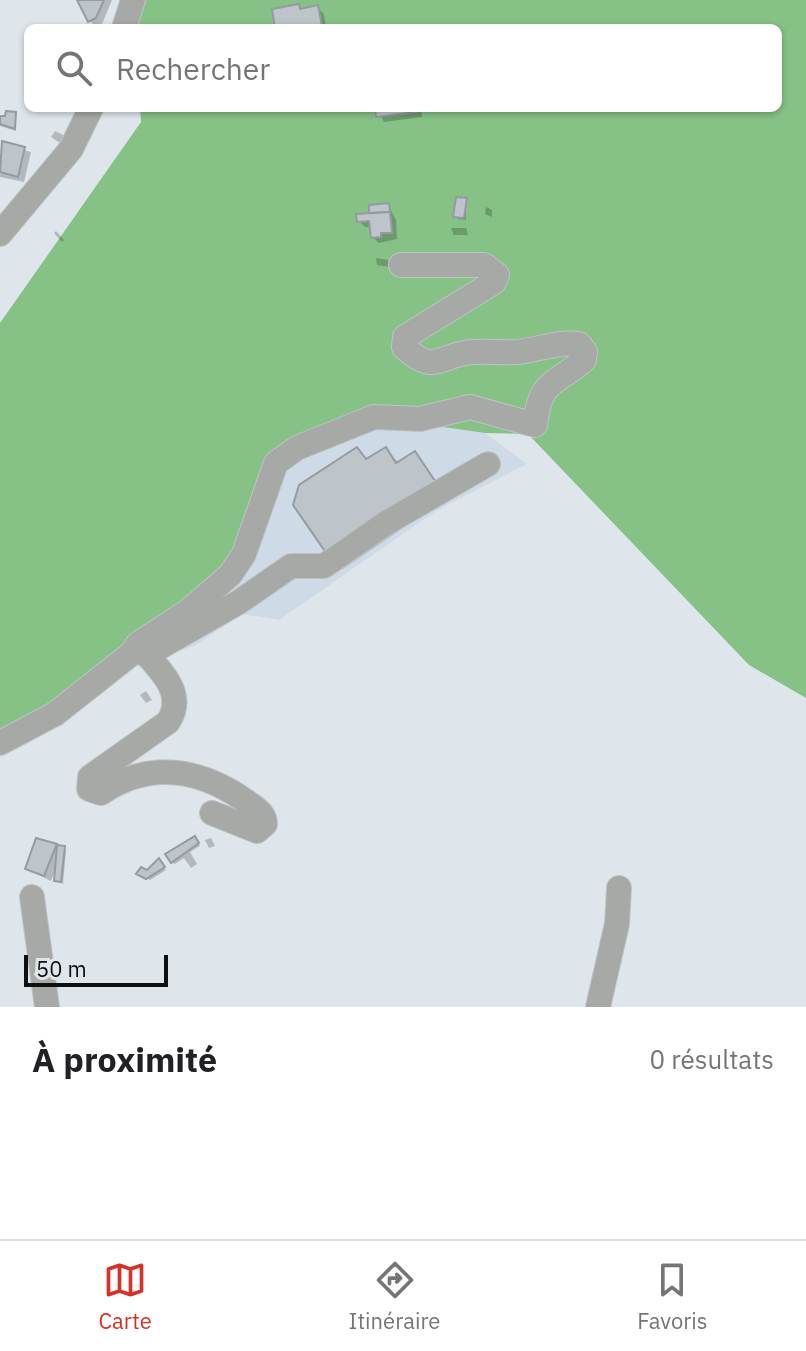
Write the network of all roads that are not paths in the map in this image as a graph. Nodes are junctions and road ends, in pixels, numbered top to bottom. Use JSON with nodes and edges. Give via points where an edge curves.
{"nodes":[{"id":1,"x":133,"y":0,"type":"edge"},
{"id":2,"x":125,"y":24,"type":"edge"},
{"id":3,"x":89,"y":112,"type":"edge"},
{"id":4,"x":0,"y":234,"type":"edge"},
{"id":5,"x":401,"y":265,"type":"dead end"},
{"id":6,"x":488,"y":464,"type":"dead end"},
{"id":7,"x":139,"y":655,"type":"junction"},
{"id":8,"x":0,"y":743,"type":"edge"},
{"id":9,"x":212,"y":813,"type":"dead end"},
{"id":10,"x":619,"y":888,"type":"dead end"},
{"id":11,"x":32,"y":897,"type":"dead end"},
{"id":12,"x":47,"y":1007,"type":"edge"},
{"id":13,"x":598,"y":1007,"type":"edge"}],
"edges":[{"from":1,"to":2,"type":"street"},
{"from":3,"to":4,"type":"street","via":[[71,149]]},
{"from":5,"to":7,"type":"street","via":[[484,265],[497,275],[494,282],[405,337],[404,347],[416,358],[440,363],[470,351],[518,352],[567,342],[579,344],[584,360],[548,384],[538,399],[535,425],[470,407],[420,419],[374,417],[297,448],[276,463],[244,554],[230,575],[138,644]]},
{"from":6,"to":7,"type":"street","via":[[324,566],[291,566],[239,602]]},
{"from":7,"to":8,"type":"street","via":[[55,714]]},
{"from":7,"to":9,"type":"street","via":[[166,676],[175,711],[168,722],[90,777],[89,789],[101,793],[139,775],[178,772],[230,790],[261,812],[265,824],[250,830]]},
{"from":10,"to":13,"type":"street","via":[[617,924]]},
{"from":11,"to":12,"type":"street"}]}
